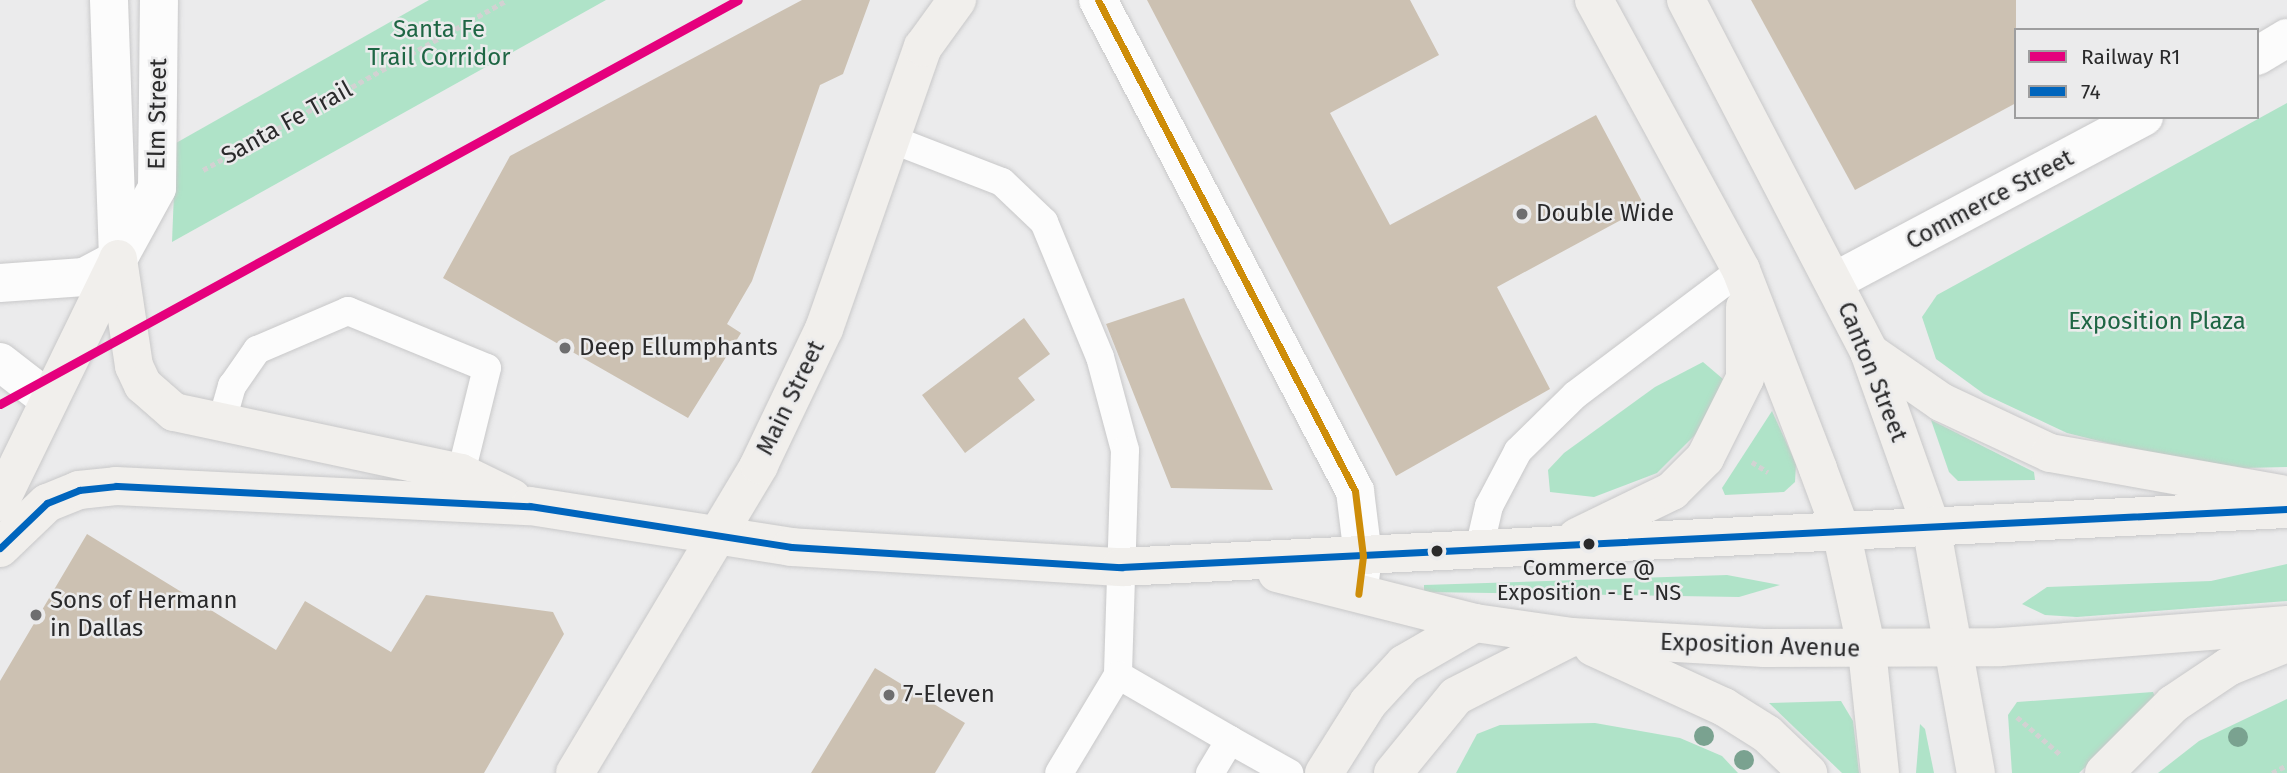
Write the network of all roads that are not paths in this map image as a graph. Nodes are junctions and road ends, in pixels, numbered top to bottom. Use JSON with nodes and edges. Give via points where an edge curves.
{"nodes":[{"id":1,"x":108,"y":0,"type":"edge"},
{"id":2,"x":159,"y":0,"type":"edge"},
{"id":3,"x":957,"y":0,"type":"edge"},
{"id":4,"x":1098,"y":0,"type":"edge"},
{"id":5,"x":1594,"y":0,"type":"edge"},
{"id":6,"x":1686,"y":0,"type":"edge"},
{"id":7,"x":2287,"y":38,"type":"edge"},
{"id":8,"x":2259,"y":54,"type":"edge"},
{"id":9,"x":2140,"y":119,"type":"edge"},
{"id":10,"x":891,"y":138,"type":"junction"},
{"id":11,"x":0,"y":255,"type":"edge"},
{"id":12,"x":118,"y":259,"type":"junction"},
{"id":13,"x":1741,"y":270,"type":"junction"},
{"id":14,"x":1835,"y":281,"type":"junction"},
{"id":15,"x":0,"y":283,"type":"edge"},
{"id":16,"x":48,"y":283,"type":"junction"},
{"id":17,"x":1869,"y":352,"type":"junction"},
{"id":18,"x":0,"y":362,"type":"edge"},
{"id":19,"x":50,"y":400,"type":"junction"},
{"id":20,"x":220,"y":424,"type":"junction"},
{"id":21,"x":461,"y":473,"type":"junction"},
{"id":22,"x":2287,"y":495,"type":"edge"},
{"id":23,"x":0,"y":502,"type":"edge"},
{"id":24,"x":530,"y":506,"type":"junction"},
{"id":25,"x":2287,"y":509,"type":"edge"},
{"id":26,"x":1931,"y":526,"type":"junction"},
{"id":27,"x":1841,"y":531,"type":"junction"},
{"id":28,"x":715,"y":537,"type":"junction"},
{"id":29,"x":1563,"y":544,"type":"junction"},
{"id":30,"x":0,"y":548,"type":"edge"},
{"id":31,"x":1479,"y":549,"type":"junction"},
{"id":32,"x":1363,"y":556,"type":"junction"},
{"id":33,"x":1241,"y":565,"type":"junction"},
{"id":34,"x":1121,"y":568,"type":"junction"},
{"id":35,"x":1358,"y":594,"type":"junction"},
{"id":36,"x":1475,"y":623,"type":"junction"},
{"id":37,"x":2287,"y":625,"type":"edge"},
{"id":38,"x":1572,"y":637,"type":"junction"},
{"id":39,"x":2287,"y":643,"type":"edge"},
{"id":40,"x":1958,"y":648,"type":"junction"},
{"id":41,"x":1867,"y":650,"type":"junction"},
{"id":42,"x":1118,"y":675,"type":"junction"},
{"id":43,"x":1230,"y":740,"type":"junction"},
{"id":44,"x":2086,"y":768,"type":"edge"},
{"id":45,"x":575,"y":773,"type":"edge"},
{"id":46,"x":1059,"y":773,"type":"edge"},
{"id":47,"x":1210,"y":773,"type":"edge"},
{"id":48,"x":1289,"y":773,"type":"edge"},
{"id":49,"x":1324,"y":773,"type":"edge"},
{"id":50,"x":1393,"y":773,"type":"edge"},
{"id":51,"x":1808,"y":773,"type":"edge"},
{"id":52,"x":1880,"y":773,"type":"edge"},
{"id":53,"x":1976,"y":773,"type":"edge"}],
"edges":[{"from":1,"to":12,"type":"street","name":"Elm Street"},
{"from":2,"to":12,"type":"street","name":"Elm Street","via":[[157,188]]},
{"from":3,"to":10,"type":"main road","name":"Main Street","via":[[923,47]]},
{"from":4,"to":32,"type":"street","via":[[1355,491]]},
{"from":5,"to":13,"type":"main road"},
{"from":6,"to":14,"type":"main road","name":"Canton Street"},
{"from":7,"to":8,"type":"street"},
{"from":9,"to":14,"type":"street","name":"Commerce Street"},
{"from":10,"to":28,"type":"main road","name":"Main Street","via":[[824,330],[759,466]]},
{"from":10,"to":34,"type":"lane","via":[[1002,182],[1044,222],[1100,357],[1125,450]]},
{"from":11,"to":16,"type":"street"},
{"from":12,"to":16,"type":"street","via":[[84,277]]},
{"from":12,"to":19,"type":"main road","name":"Elm Street"},
{"from":12,"to":20,"type":"main road","via":[[126,336],[144,385],[174,412]]},
{"from":13,"to":27,"type":"main road"},
{"from":13,"to":29,"type":"main road","via":[[1748,333],[1745,378],[1711,449],[1672,491]]},
{"from":13,"to":31,"type":"lane","via":[[1575,395],[1518,451],[1489,506]]},
{"from":14,"to":17,"type":"main road","name":"Canton Street"},
{"from":15,"to":16,"type":"street"},
{"from":17,"to":22,"type":"main road","via":[[1941,402],[2050,453]]},
{"from":17,"to":26,"type":"main road","name":"Canton Street"},
{"from":18,"to":19,"type":"street"},
{"from":19,"to":23,"type":"main road","name":"Elm Street"},
{"from":20,"to":21,"type":"main road"},
{"from":20,"to":21,"type":"lane","via":[[232,386],[257,350],[348,311],[487,368]]},
{"from":21,"to":24,"type":"main road"},
{"from":24,"to":28,"type":"main road","name":"Exposition Avenue"},
{"from":24,"to":30,"type":"main road","via":[[116,486],[79,490],[47,503]]},
{"from":25,"to":26,"type":"main road","name":"Exposition Avenue"},
{"from":26,"to":27,"type":"main road","name":"Exposition Avenue"},
{"from":26,"to":40,"type":"main road","name":"Canton Street"},
{"from":27,"to":29,"type":"main road","name":"Exposition Avenue"},
{"from":27,"to":41,"type":"main road"},
{"from":28,"to":34,"type":"main road","name":"Exposition Avenue"},
{"from":28,"to":45,"type":"main road","name":"Main Street"},
{"from":29,"to":31,"type":"main road","name":"Exposition Avenue"},
{"from":31,"to":32,"type":"main road","name":"Exposition Avenue"},
{"from":32,"to":33,"type":"main road","name":"Exposition Avenue"},
{"from":32,"to":35,"type":"street"},
{"from":33,"to":34,"type":"main road","name":"Exposition Avenue"},
{"from":33,"to":35,"type":"main road","name":"Exposition Avenue"},
{"from":34,"to":42,"type":"lane"},
{"from":35,"to":36,"type":"main road","name":"Exposition Avenue"},
{"from":36,"to":38,"type":"main road","name":"Exposition Avenue"},
{"from":36,"to":49,"type":"main road","via":[[1404,664],[1368,703]]},
{"from":37,"to":40,"type":"main road","name":"Exposition Avenue"},
{"from":38,"to":41,"type":"main road","name":"Exposition Avenue"},
{"from":38,"to":50,"type":"main road","via":[[1497,670],[1456,696]]},
{"from":38,"to":51,"type":"main road","via":[[1724,707],[1786,749]]},
{"from":39,"to":44,"type":"main road","via":[[2228,667]]},
{"from":40,"to":41,"type":"main road","name":"Exposition Avenue"},
{"from":40,"to":53,"type":"main road","name":"Canton Street"},
{"from":41,"to":52,"type":"main road"},
{"from":42,"to":43,"type":"lane"},
{"from":42,"to":46,"type":"lane"},
{"from":43,"to":47,"type":"lane"},
{"from":43,"to":48,"type":"lane"}]}
